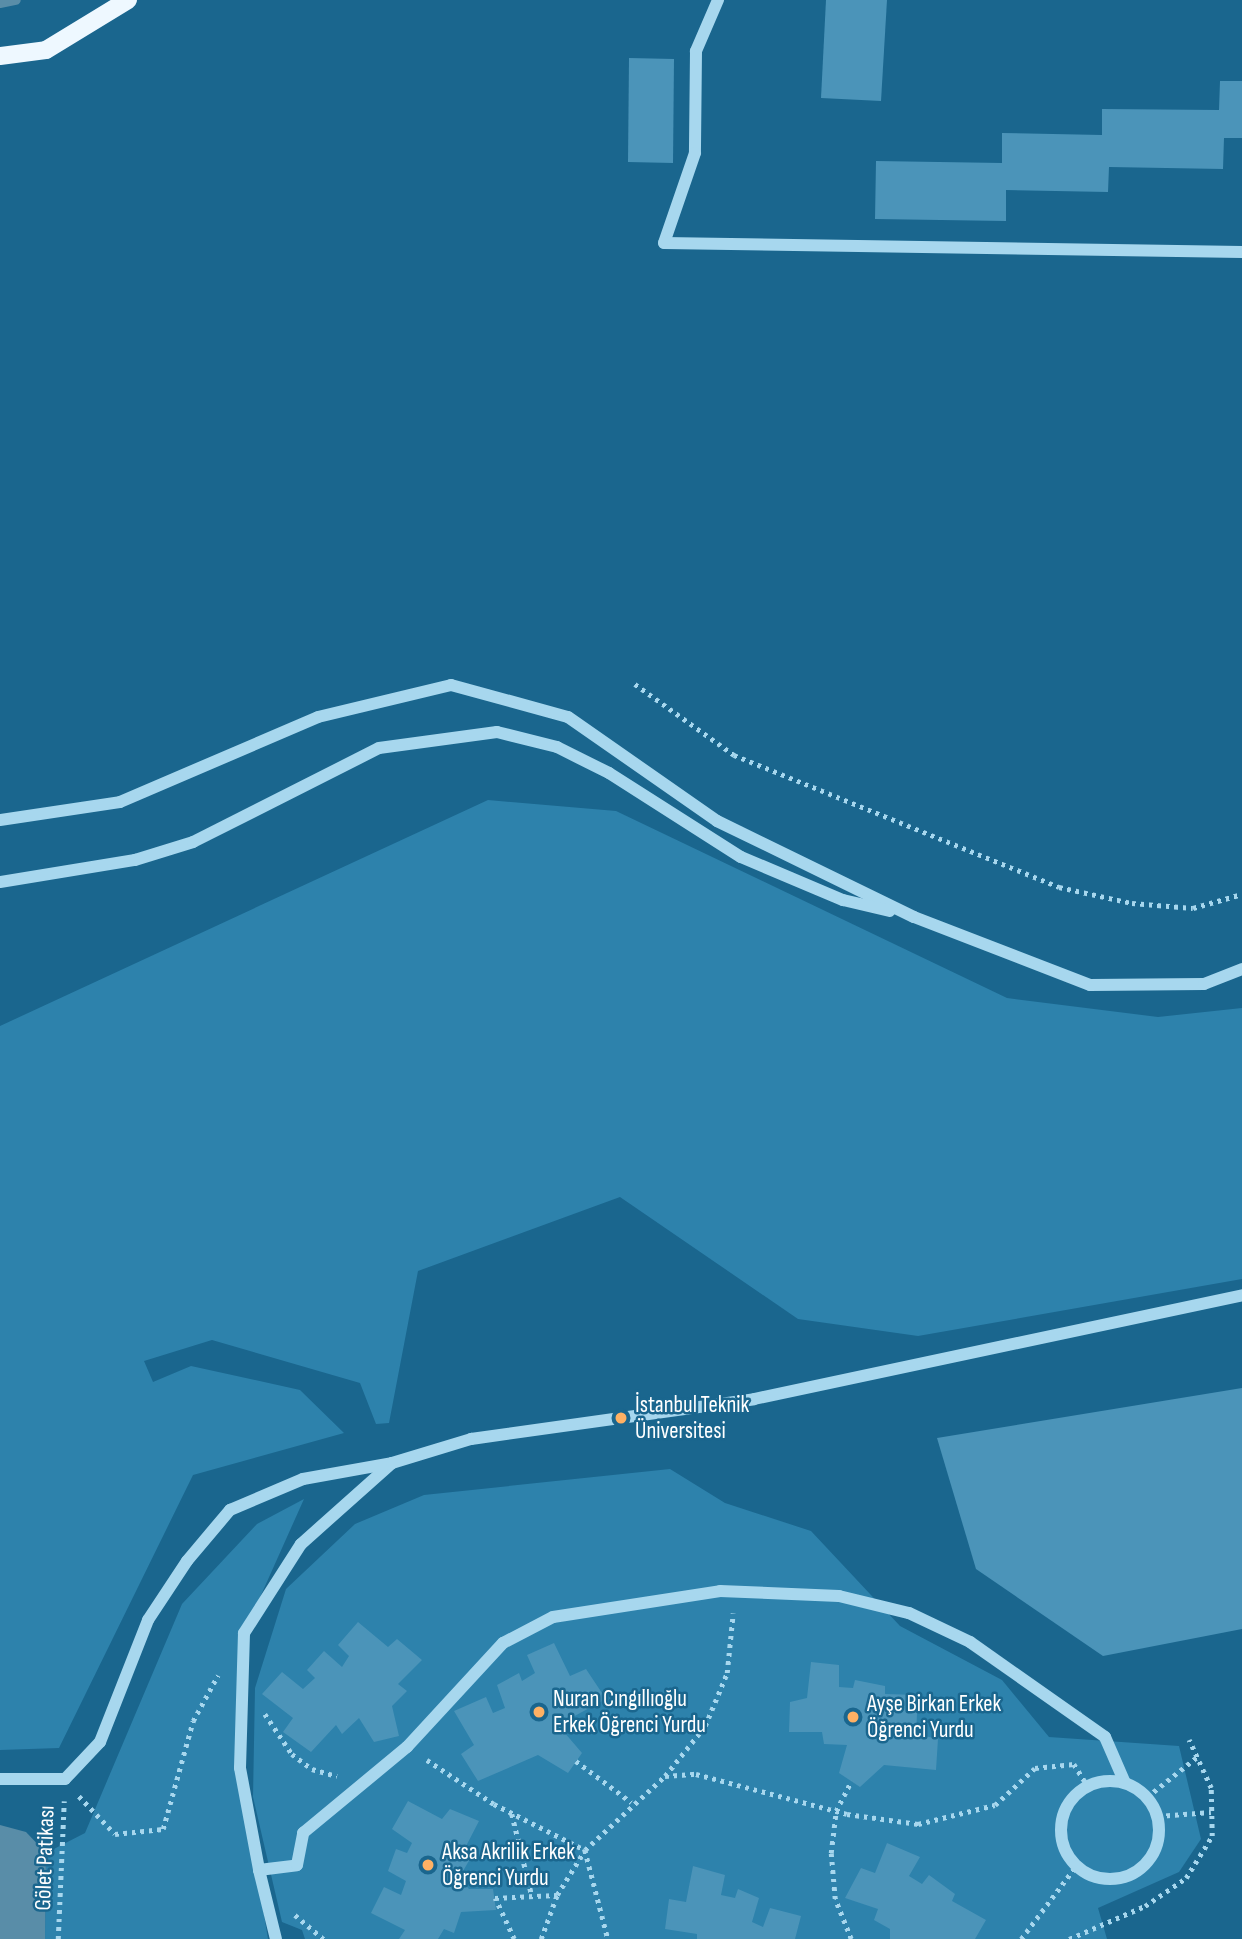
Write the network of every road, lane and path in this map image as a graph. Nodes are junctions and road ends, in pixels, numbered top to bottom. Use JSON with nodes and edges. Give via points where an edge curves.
{"nodes":[{"id":1,"x":128,"y":0,"type":"edge"},
{"id":2,"x":718,"y":0,"type":"edge"},
{"id":3,"x":0,"y":56,"type":"edge"},
{"id":4,"x":1242,"y":253,"type":"edge"},
{"id":5,"x":635,"y":684,"type":"dead end"},
{"id":6,"x":0,"y":820,"type":"edge"},
{"id":7,"x":0,"y":882,"type":"edge"},
{"id":8,"x":1242,"y":894,"type":"edge"},
{"id":9,"x":914,"y":917,"type":"junction"},
{"id":10,"x":1242,"y":969,"type":"edge"},
{"id":11,"x":1242,"y":1295,"type":"edge"},
{"id":12,"x":392,"y":1463,"type":"junction"},
{"id":13,"x":720,"y":1591,"type":"junction"},
{"id":14,"x":240,"y":1676,"type":"junction"},
{"id":15,"x":1189,"y":1740,"type":"dead end"},
{"id":16,"x":407,"y":1747,"type":"junction"},
{"id":17,"x":1197,"y":1758,"type":"junction"},
{"id":18,"x":576,"y":1761,"type":"dead end"},
{"id":19,"x":665,"y":1776,"type":"junction"},
{"id":20,"x":368,"y":1777,"type":"junction"},
{"id":21,"x":0,"y":1779,"type":"edge"},
{"id":22,"x":65,"y":1779,"type":"junction"},
{"id":23,"x":851,"y":1781,"type":"dead end"},
{"id":24,"x":1125,"y":1783,"type":"junction"},
{"id":25,"x":1088,"y":1786,"type":"junction"},
{"id":26,"x":1147,"y":1797,"type":"junction"},
{"id":27,"x":631,"y":1802,"type":"junction"},
{"id":28,"x":836,"y":1811,"type":"junction"},
{"id":29,"x":1211,"y":1812,"type":"junction"},
{"id":30,"x":512,"y":1814,"type":"junction"},
{"id":31,"x":1158,"y":1816,"type":"junction"},
{"id":32,"x":585,"y":1850,"type":"junction"},
{"id":33,"x":1076,"y":1866,"type":"junction"},
{"id":34,"x":259,"y":1870,"type":"junction"},
{"id":35,"x":557,"y":1895,"type":"junction"},
{"id":36,"x":532,"y":1896,"type":"junction"},
{"id":37,"x":58,"y":1939,"type":"edge"},
{"id":38,"x":276,"y":1939,"type":"edge"},
{"id":39,"x":514,"y":1939,"type":"edge"},
{"id":40,"x":541,"y":1939,"type":"edge"},
{"id":41,"x":608,"y":1939,"type":"edge"},
{"id":42,"x":851,"y":1939,"type":"edge"},
{"id":43,"x":1021,"y":1939,"type":"edge"},
{"id":44,"x":1069,"y":1939,"type":"edge"}],
"edges":[{"from":1,"to":3,"type":"main road","via":[[46,50]]},
{"from":2,"to":4,"type":"street","via":[[696,51],[695,153],[664,243]]},
{"from":5,"to":8,"type":"path","via":[[734,755],[1059,887],[1193,908]]},
{"from":6,"to":9,"type":"street","via":[[120,802],[318,717],[451,685],[568,717],[717,821]]},
{"from":7,"to":9,"type":"street","via":[[135,860],[193,842],[379,748],[497,732],[556,747],[609,773],[741,858],[843,900]]},
{"from":9,"to":10,"type":"street","via":[[1090,985],[1204,984]]},
{"from":11,"to":12,"type":"street","via":[[754,1399],[471,1439]]},
{"from":12,"to":14,"type":"street","via":[[301,1544],[269,1587],[244,1633]]},
{"from":12,"to":22,"type":"street","via":[[303,1479],[230,1510],[148,1620],[100,1742]]},
{"from":13,"to":16,"type":"street","via":[[553,1617],[503,1643]]},
{"from":13,"to":19,"type":"path","via":[[733,1607],[736,1631],[727,1674],[705,1726]]},
{"from":13,"to":24,"type":"street","via":[[839,1596],[909,1613],[970,1642],[1105,1737]]},
{"from":14,"to":20,"type":"path","via":[[292,1754],[329,1775]]},
{"from":14,"to":22,"type":"path","via":[[229,1663],[223,1667],[193,1721],[169,1820],[156,1833],[114,1834]]},
{"from":14,"to":34,"type":"street","via":[[240,1768]]},
{"from":15,"to":17,"type":"path"},
{"from":16,"to":20,"type":"street"},
{"from":16,"to":30,"type":"path"},
{"from":17,"to":26,"type":"path"},
{"from":17,"to":29,"type":"path","via":[[1211,1788]]},
{"from":18,"to":27,"type":"path"},
{"from":19,"to":27,"type":"path"},
{"from":19,"to":28,"type":"path","via":[[696,1774]]},
{"from":20,"to":34,"type":"street","via":[[303,1833],[297,1865]]},
{"from":21,"to":22,"type":"street"},
{"from":22,"to":37,"type":"path","name":"Gölet Patikası"},
{"from":23,"to":28,"type":"path"},
{"from":24,"to":25,"type":"street"},
{"from":24,"to":26,"type":"street"},
{"from":25,"to":28,"type":"path","via":[[1074,1764],[1061,1765],[1035,1768],[995,1805],[959,1818],[918,1824]]},
{"from":25,"to":33,"type":"street","via":[[1075,1795],[1061,1823],[1066,1854]]},
{"from":26,"to":31,"type":"street"},
{"from":27,"to":32,"type":"path"},
{"from":28,"to":42,"type":"path","via":[[835,1899]]},
{"from":29,"to":31,"type":"path"},
{"from":29,"to":44,"type":"path","via":[[1212,1836],[1186,1878],[1145,1906]]},
{"from":30,"to":32,"type":"path"},
{"from":30,"to":36,"type":"path"},
{"from":31,"to":33,"type":"street","via":[[1157,1848],[1137,1872],[1105,1880]]},
{"from":32,"to":35,"type":"path"},
{"from":32,"to":41,"type":"path"},
{"from":33,"to":43,"type":"path"},
{"from":34,"to":38,"type":"street"},
{"from":35,"to":36,"type":"path"},
{"from":35,"to":40,"type":"path"},
{"from":36,"to":39,"type":"path","via":[[495,1898]]}]}
